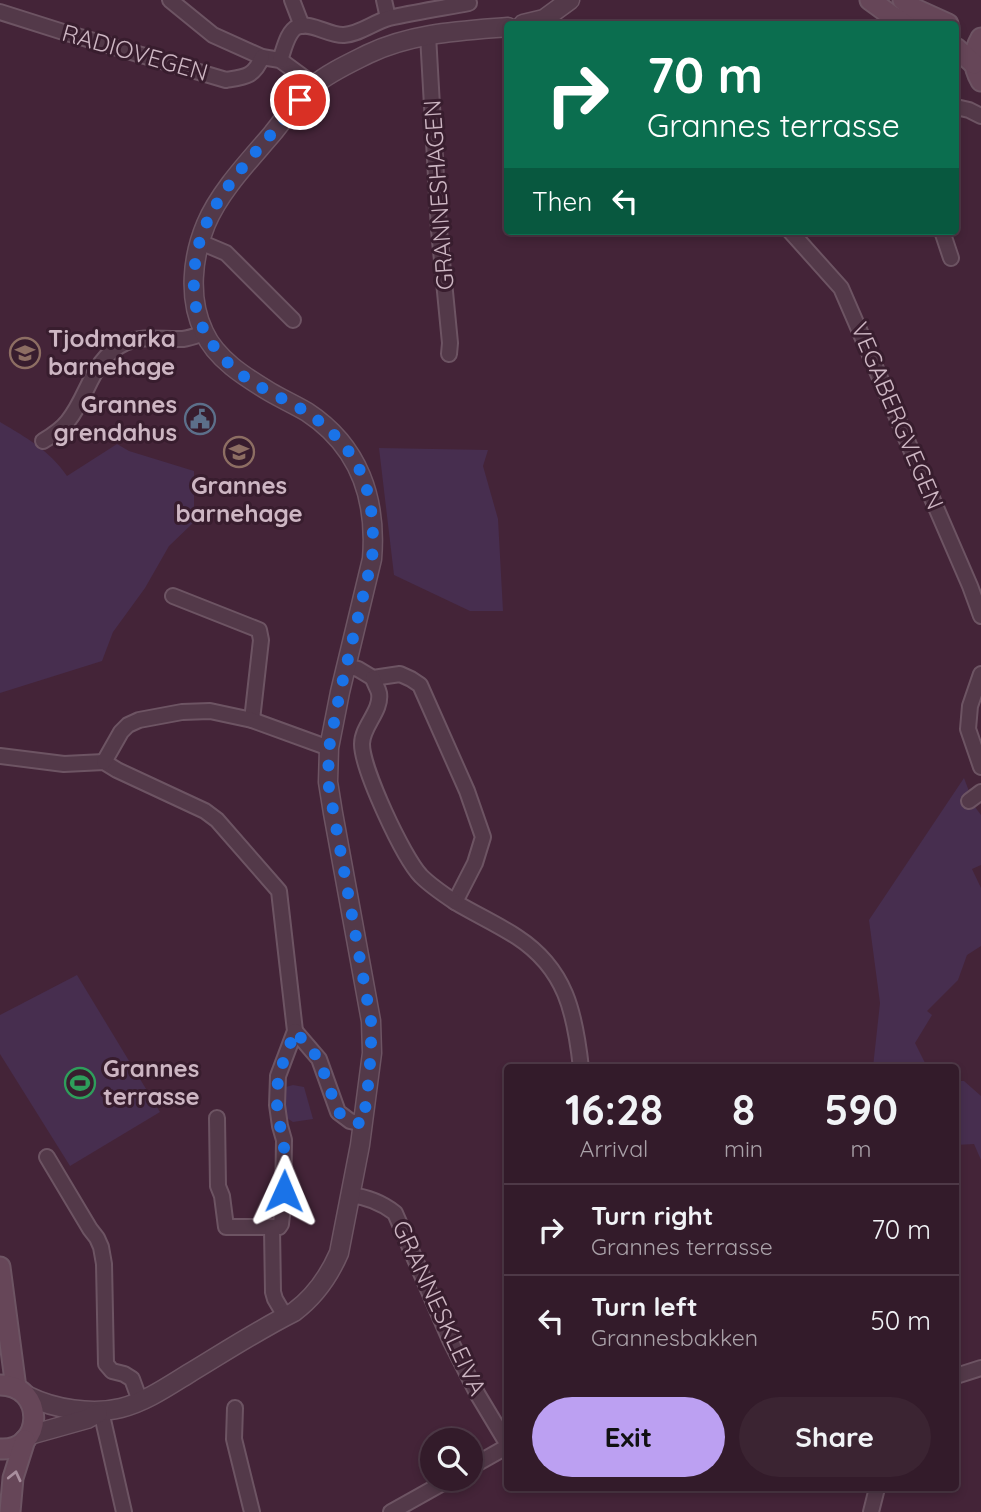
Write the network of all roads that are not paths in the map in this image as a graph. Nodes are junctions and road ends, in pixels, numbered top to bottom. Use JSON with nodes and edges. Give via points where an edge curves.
{"nodes":[{"id":1,"x":170,"y":0,"type":"edge"},
{"id":2,"x":292,"y":0,"type":"edge"},
{"id":3,"x":384,"y":0,"type":"edge"},
{"id":4,"x":468,"y":0,"type":"edge"},
{"id":5,"x":570,"y":0,"type":"edge"},
{"id":6,"x":870,"y":0,"type":"edge"},
{"id":7,"x":903,"y":0,"type":"edge"},
{"id":8,"x":0,"y":12,"type":"edge"},
{"id":9,"x":388,"y":18,"type":"junction"},
{"id":10,"x":546,"y":21,"type":"edge"},
{"id":11,"x":901,"y":21,"type":"edge"},
{"id":12,"x":941,"y":21,"type":"edge"},
{"id":13,"x":302,"y":26,"type":"junction"},
{"id":14,"x":504,"y":27,"type":"edge"},
{"id":15,"x":959,"y":28,"type":"edge"},
{"id":16,"x":981,"y":31,"type":"edge"},
{"id":17,"x":428,"y":35,"type":"junction"},
{"id":18,"x":981,"y":38,"type":"edge"},
{"id":19,"x":959,"y":51,"type":"edge"},
{"id":20,"x":262,"y":57,"type":"junction"},
{"id":21,"x":280,"y":60,"type":"junction"},
{"id":22,"x":978,"y":72,"type":"edge"},
{"id":23,"x":314,"y":85,"type":"junction"},
{"id":24,"x":959,"y":108,"type":"edge"},
{"id":25,"x":981,"y":116,"type":"edge"},
{"id":26,"x":794,"y":235,"type":"edge"},
{"id":27,"x":943,"y":235,"type":"edge"},
{"id":28,"x":200,"y":242,"type":"junction"},
{"id":29,"x":951,"y":258,"type":"dead end"},
{"id":30,"x":293,"y":320,"type":"dead end"},
{"id":31,"x":204,"y":333,"type":"junction"},
{"id":32,"x":449,"y":354,"type":"dead end"},
{"id":33,"x":43,"y":441,"type":"dead end"},
{"id":34,"x":173,"y":596,"type":"dead end"},
{"id":35,"x":981,"y":616,"type":"edge"},
{"id":36,"x":346,"y":666,"type":"junction"},
{"id":37,"x":981,"y":674,"type":"edge"},
{"id":38,"x":373,"y":678,"type":"junction"},
{"id":39,"x":252,"y":720,"type":"junction"},
{"id":40,"x":329,"y":748,"type":"junction"},
{"id":41,"x":0,"y":756,"type":"edge"},
{"id":42,"x":104,"y":762,"type":"junction"},
{"id":43,"x":981,"y":767,"type":"edge"},
{"id":44,"x":455,"y":902,"type":"junction"},
{"id":45,"x":295,"y":1031,"type":"junction"},
{"id":46,"x":581,"y":1064,"type":"edge"},
{"id":47,"x":217,"y":1118,"type":"dead end"},
{"id":48,"x":363,"y":1124,"type":"junction"},
{"id":49,"x":47,"y":1157,"type":"dead end"},
{"id":50,"x":350,"y":1195,"type":"junction"},
{"id":51,"x":272,"y":1228,"type":"junction"},
{"id":52,"x":113,"y":1236,"type":"dead end"},
{"id":53,"x":97,"y":1238,"type":"junction"},
{"id":54,"x":0,"y":1266,"type":"edge"},
{"id":55,"x":285,"y":1316,"type":"junction"},
{"id":56,"x":981,"y":1368,"type":"edge"},
{"id":57,"x":959,"y":1375,"type":"edge"},
{"id":58,"x":15,"y":1390,"type":"edge"},
{"id":59,"x":140,"y":1401,"type":"junction"},
{"id":60,"x":235,"y":1408,"type":"dead end"},
{"id":61,"x":101,"y":1411,"type":"junction"},
{"id":62,"x":27,"y":1438,"type":"junction"},
{"id":63,"x":504,"y":1439,"type":"edge"},
{"id":64,"x":504,"y":1448,"type":"edge"},
{"id":65,"x":0,"y":1449,"type":"edge"},
{"id":66,"x":483,"y":1460,"type":"edge"},
{"id":67,"x":429,"y":1491,"type":"edge"},
{"id":68,"x":876,"y":1491,"type":"edge"},
{"id":69,"x":0,"y":1497,"type":"edge"},
{"id":70,"x":3,"y":1512,"type":"edge"},
{"id":71,"x":10,"y":1512,"type":"edge"},
{"id":72,"x":124,"y":1512,"type":"edge"},
{"id":73,"x":252,"y":1512,"type":"edge"},
{"id":74,"x":391,"y":1512,"type":"edge"},
{"id":75,"x":871,"y":1512,"type":"edge"}],
"edges":[{"from":1,"to":20,"type":"street","via":[[213,35]]},
{"from":2,"to":13,"type":"street"},
{"from":3,"to":9,"type":"street"},
{"from":4,"to":9,"type":"street"},
{"from":5,"to":10,"type":"street"},
{"from":6,"to":11,"type":"main road"},
{"from":7,"to":12,"type":"main road"},
{"from":8,"to":20,"type":"street","name":"RADIOVEGEN","via":[[226,80],[248,77]]},
{"from":9,"to":13,"type":"street","via":[[344,35]]},
{"from":13,"to":21,"type":"street","via":[[292,31]]},
{"from":14,"to":17,"type":"street"},
{"from":15,"to":16,"type":"main road"},
{"from":17,"to":23,"type":"street","via":[[369,53]]},
{"from":17,"to":32,"type":"street","name":"GRANNESHAGEN"},
{"from":18,"to":22,"type":"main road","via":[[975,52]]},
{"from":19,"to":22,"type":"main road"},
{"from":20,"to":21,"type":"street"},
{"from":21,"to":23,"type":"street"},
{"from":23,"to":28,"type":"street","via":[[242,169],[215,207]]},
{"from":24,"to":25,"type":"street"},
{"from":26,"to":35,"type":"street","name":"VEGABERGVEGEN","via":[[841,288]]},
{"from":27,"to":29,"type":"street"},
{"from":28,"to":30,"type":"street","via":[[226,253]]},
{"from":28,"to":31,"type":"street","via":[[193,271],[194,297]]},
{"from":31,"to":33,"type":"street","via":[[185,339],[136,339],[122,345],[96,367],[69,420]]},
{"from":31,"to":36,"type":"street","via":[[247,378],[308,413],[331,432],[363,477],[374,538]]},
{"from":34,"to":39,"type":"street","via":[[259,630]]},
{"from":36,"to":38,"type":"street"},
{"from":36,"to":40,"type":"street"},
{"from":37,"to":43,"type":"street","via":[[968,729]]},
{"from":38,"to":44,"type":"street","via":[[378,705],[362,741],[370,775],[408,859],[421,876]]},
{"from":38,"to":44,"type":"street","via":[[400,674],[420,685],[467,790],[483,837]]},
{"from":39,"to":40,"type":"street"},
{"from":39,"to":42,"type":"street","via":[[210,711],[139,720],[121,732]]},
{"from":40,"to":48,"type":"street","via":[[328,782],[371,1021]]},
{"from":41,"to":42,"type":"street","via":[[65,764]]},
{"from":42,"to":45,"type":"street","via":[[205,811],[279,891]]},
{"from":44,"to":46,"type":"street","via":[[517,937],[548,965],[573,1014]]},
{"from":45,"to":48,"type":"street","via":[[319,1059],[338,1112]]},
{"from":45,"to":51,"type":"street","via":[[278,1076],[285,1175],[281,1224]]},
{"from":47,"to":51,"type":"street","via":[[218,1186],[226,1227]]},
{"from":48,"to":50,"type":"street"},
{"from":49,"to":53,"type":"street"},
{"from":50,"to":55,"type":"street","via":[[339,1253],[331,1270],[305,1303]]},
{"from":50,"to":63,"type":"street","name":"GRANNESKLEIVA","via":[[365,1197],[395,1213],[450,1340]]},
{"from":51,"to":55,"type":"street","via":[[273,1292]]},
{"from":52,"to":53,"type":"street"},
{"from":53,"to":59,"type":"street","via":[[104,1264],[106,1364],[132,1379]]},
{"from":54,"to":58,"type":"main road"},
{"from":55,"to":59,"type":"street"},
{"from":56,"to":57,"type":"street"},
{"from":58,"to":61,"type":"street","via":[[60,1408]]},
{"from":58,"to":62,"type":"main road","via":[[34,1412]]},
{"from":59,"to":61,"type":"street"},
{"from":60,"to":73,"type":"street","via":[[234,1439]]},
{"from":61,"to":62,"type":"street"},
{"from":61,"to":72,"type":"street"},
{"from":62,"to":65,"type":"main road","via":[[16,1447]]},
{"from":71,"to":62,"type":"main road","one_way":true,"via":[[13,1478]]},
{"from":64,"to":66,"type":"street","name":"GRANNESKLEIVA"},
{"from":67,"to":74,"type":"street"},
{"from":68,"to":75,"type":"street"},
{"from":69,"to":70,"type":"main road"}]}
